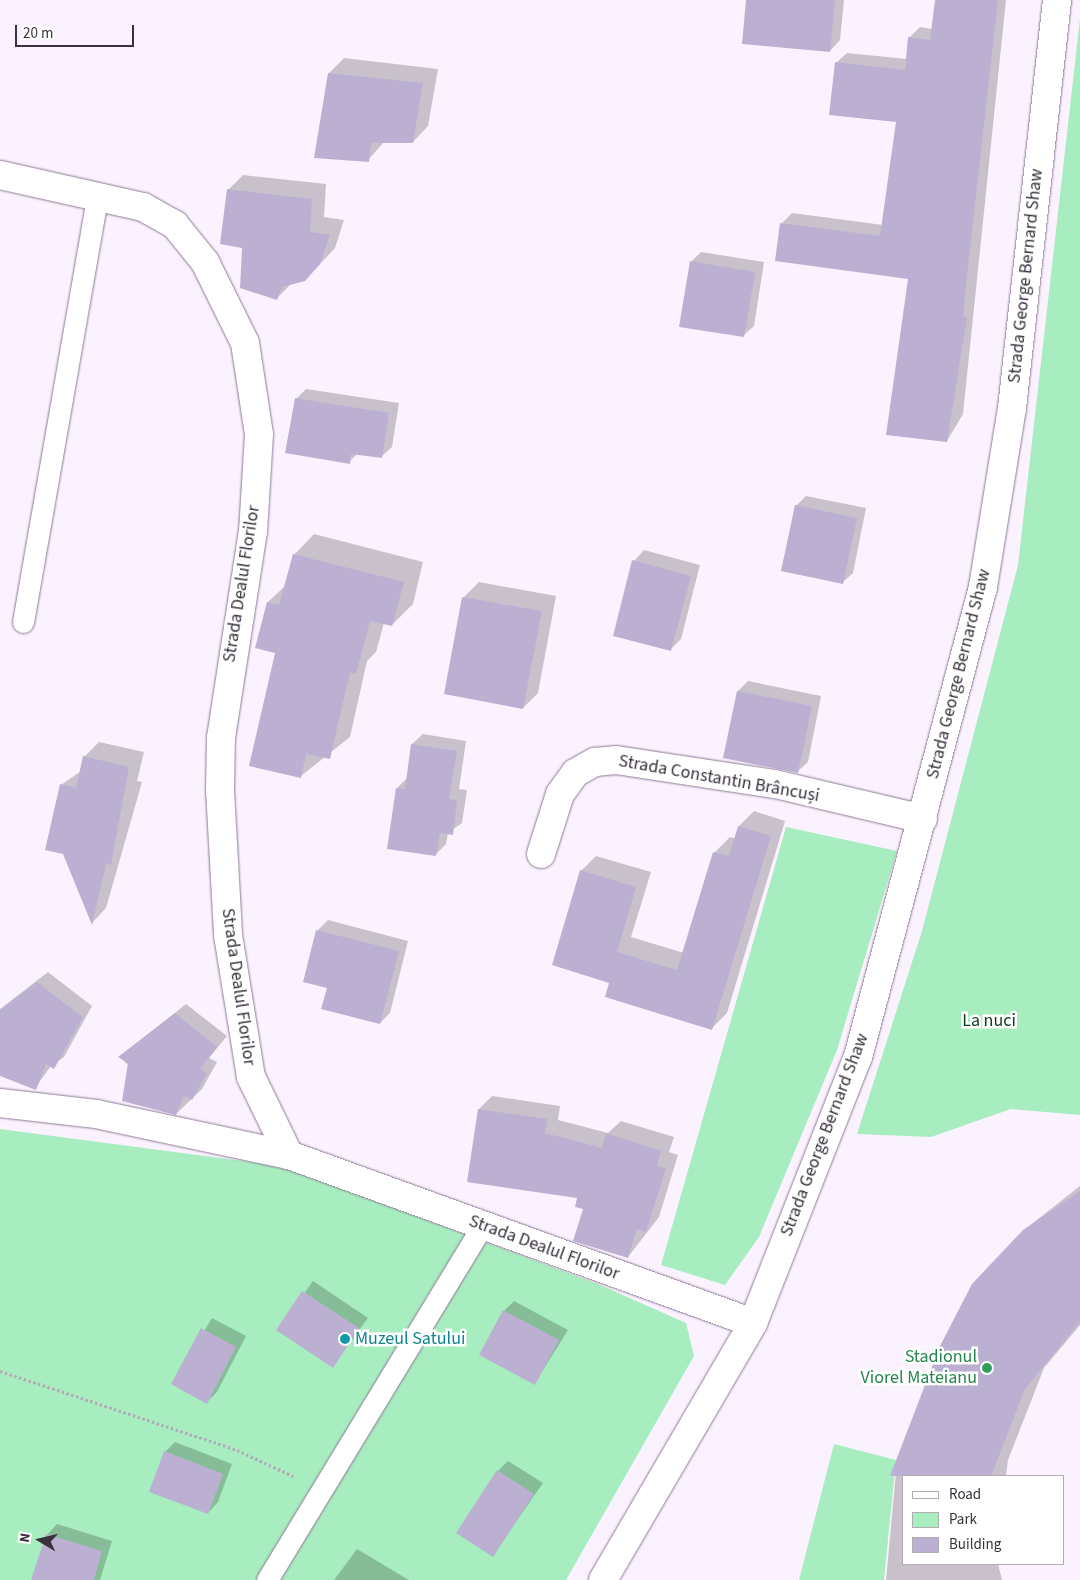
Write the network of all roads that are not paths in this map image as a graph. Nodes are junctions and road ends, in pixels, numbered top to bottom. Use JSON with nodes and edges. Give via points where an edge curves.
{"nodes":[{"id":1,"x":1056,"y":0,"type":"edge"},
{"id":2,"x":0,"y":175,"type":"edge"},
{"id":3,"x":97,"y":197,"type":"junction"},
{"id":4,"x":23,"y":622,"type":"dead end"},
{"id":5,"x":923,"y":819,"type":"junction"},
{"id":6,"x":541,"y":854,"type":"dead end"},
{"id":7,"x":0,"y":1103,"type":"edge"},
{"id":8,"x":289,"y":1155,"type":"junction"},
{"id":9,"x":482,"y":1226,"type":"junction"},
{"id":10,"x":753,"y":1323,"type":"junction"},
{"id":11,"x":267,"y":1580,"type":"edge"},
{"id":12,"x":603,"y":1580,"type":"edge"}],
"edges":[{"from":1,"to":5,"type":"street","name":"Strada George Bernard Shaw","via":[[1012,408],[987,559]]},
{"from":2,"to":3,"type":"street","name":"Strada Dealul Florilor"},
{"from":3,"to":4,"type":"lane"},
{"from":3,"to":8,"type":"street","name":"Strada Dealul Florilor","via":[[143,207],[175,225],[205,262],[245,343],[254,382],[259,434],[253,531],[228,678],[220,790],[228,935],[251,1077]]},
{"from":5,"to":6,"type":"street","name":"Strada Constantin Brâncuși","via":[[775,784],[616,760],[595,762],[575,774],[560,794]]},
{"from":5,"to":10,"type":"street","name":"Strada George Bernard Shaw","via":[[858,1057]]},
{"from":7,"to":8,"type":"street","via":[[96,1114]]},
{"from":8,"to":9,"type":"street","name":"Strada Dealul Florilor"},
{"from":9,"to":10,"type":"street","name":"Strada Dealul Florilor"},
{"from":9,"to":11,"type":"lane"},
{"from":10,"to":12,"type":"street"}]}
